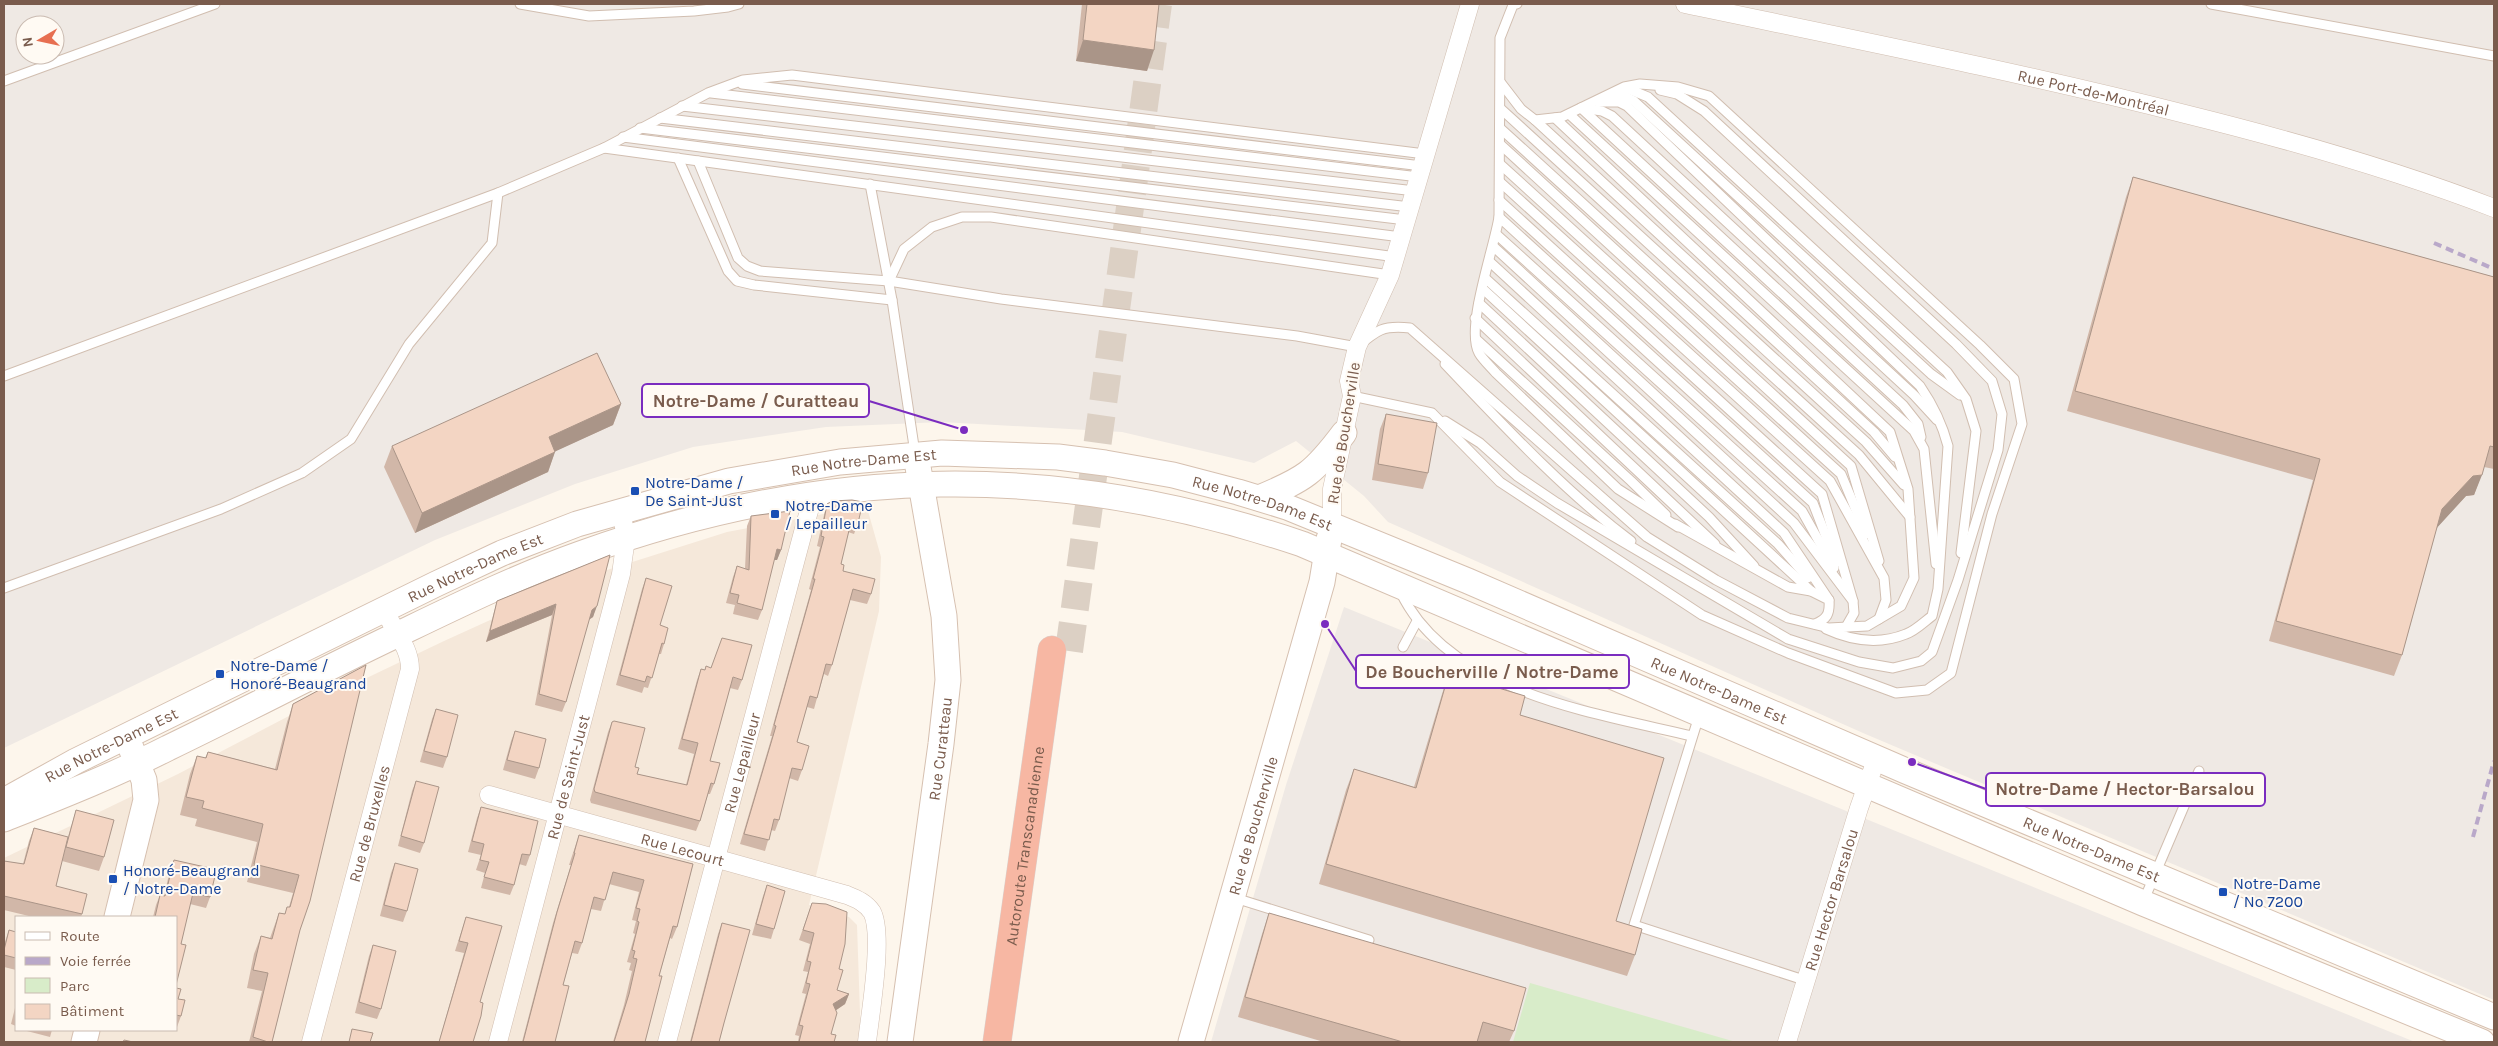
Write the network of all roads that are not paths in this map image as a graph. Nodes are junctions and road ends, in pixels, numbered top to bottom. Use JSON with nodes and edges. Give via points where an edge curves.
{"nodes":[{"id":1,"x":215,"y":4,"type":"edge"},
{"id":2,"x":520,"y":4,"type":"edge"},
{"id":3,"x":739,"y":4,"type":"edge"},
{"id":4,"x":1470,"y":4,"type":"edge"},
{"id":5,"x":1517,"y":4,"type":"edge"},
{"id":6,"x":1685,"y":4,"type":"edge"},
{"id":7,"x":2210,"y":4,"type":"edge"},
{"id":8,"x":2494,"y":56,"type":"edge"},
{"id":9,"x":4,"y":81,"type":"edge"},
{"id":10,"x":735,"y":83,"type":"junction"},
{"id":11,"x":1501,"y":83,"type":"junction"},
{"id":12,"x":1640,"y":84,"type":"junction"},
{"id":13,"x":1624,"y":87,"type":"junction"},
{"id":14,"x":708,"y":93,"type":"junction"},
{"id":15,"x":1607,"y":95,"type":"junction"},
{"id":16,"x":1591,"y":103,"type":"junction"},
{"id":17,"x":682,"y":106,"type":"junction"},
{"id":18,"x":1581,"y":108,"type":"junction"},
{"id":19,"x":1501,"y":109,"type":"junction"},
{"id":20,"x":1569,"y":114,"type":"junction"},
{"id":21,"x":660,"y":118,"type":"junction"},
{"id":22,"x":1555,"y":118,"type":"junction"},
{"id":23,"x":1535,"y":120,"type":"junction"},
{"id":24,"x":640,"y":128,"type":"junction"},
{"id":25,"x":1501,"y":130,"type":"junction"},
{"id":26,"x":622,"y":137,"type":"junction"},
{"id":27,"x":1501,"y":145,"type":"junction"},
{"id":28,"x":604,"y":148,"type":"junction"},
{"id":29,"x":678,"y":158,"type":"junction"},
{"id":30,"x":698,"y":161,"type":"junction"},
{"id":31,"x":1500,"y":164,"type":"junction"},
{"id":32,"x":1500,"y":182,"type":"junction"},
{"id":33,"x":870,"y":184,"type":"junction"},
{"id":34,"x":498,"y":193,"type":"junction"},
{"id":35,"x":1414,"y":193,"type":"junction"},
{"id":36,"x":1500,"y":200,"type":"junction"},
{"id":37,"x":2494,"y":208,"type":"edge"},
{"id":38,"x":1499,"y":218,"type":"junction"},
{"id":39,"x":1496,"y":234,"type":"junction"},
{"id":40,"x":1494,"y":247,"type":"junction"},
{"id":41,"x":1396,"y":257,"type":"junction"},
{"id":42,"x":1490,"y":262,"type":"junction"},
{"id":43,"x":1390,"y":274,"type":"junction"},
{"id":44,"x":1485,"y":278,"type":"junction"},
{"id":45,"x":889,"y":281,"type":"junction"},
{"id":46,"x":1482,"y":289,"type":"junction"},
{"id":47,"x":892,"y":300,"type":"junction"},
{"id":48,"x":1479,"y":303,"type":"junction"},
{"id":49,"x":1475,"y":318,"type":"junction"},
{"id":50,"x":1410,"y":328,"type":"junction"},
{"id":51,"x":1476,"y":339,"type":"junction"},
{"id":52,"x":1357,"y":347,"type":"junction"},
{"id":53,"x":4,"y":376,"type":"edge"},
{"id":54,"x":1352,"y":396,"type":"junction"},
{"id":55,"x":1966,"y":399,"type":"junction"},
{"id":56,"x":1432,"y":413,"type":"junction"},
{"id":57,"x":1942,"y":426,"type":"junction"},
{"id":58,"x":1344,"y":433,"type":"junction"},
{"id":59,"x":1924,"y":449,"type":"junction"},
{"id":60,"x":915,"y":455,"type":"junction"},
{"id":61,"x":1899,"y":461,"type":"junction"},
{"id":62,"x":922,"y":483,"type":"junction"},
{"id":63,"x":1908,"y":489,"type":"junction"},
{"id":64,"x":825,"y":492,"type":"junction"},
{"id":65,"x":1259,"y":498,"type":"junction"},
{"id":66,"x":622,"y":510,"type":"junction"},
{"id":67,"x":1910,"y":517,"type":"junction"},
{"id":68,"x":1332,"y":525,"type":"junction"},
{"id":69,"x":1678,"y":527,"type":"junction"},
{"id":70,"x":626,"y":538,"type":"junction"},
{"id":71,"x":1724,"y":552,"type":"junction"},
{"id":72,"x":1327,"y":554,"type":"junction"},
{"id":73,"x":1663,"y":566,"type":"junction"},
{"id":74,"x":1759,"y":572,"type":"junction"},
{"id":75,"x":1884,"y":578,"type":"junction"},
{"id":76,"x":1958,"y":580,"type":"junction"},
{"id":77,"x":1396,"y":584,"type":"junction"},
{"id":78,"x":4,"y":588,"type":"edge"},
{"id":79,"x":1938,"y":589,"type":"junction"},
{"id":80,"x":1811,"y":592,"type":"junction"},
{"id":81,"x":1829,"y":600,"type":"junction"},
{"id":82,"x":1853,"y":601,"type":"junction"},
{"id":83,"x":385,"y":610,"type":"junction"},
{"id":84,"x":1879,"y":619,"type":"junction"},
{"id":85,"x":1417,"y":622,"type":"junction"},
{"id":86,"x":1814,"y":624,"type":"junction"},
{"id":87,"x":1846,"y":627,"type":"junction"},
{"id":88,"x":397,"y":635,"type":"junction"},
{"id":89,"x":1403,"y":647,"type":"dead end"},
{"id":90,"x":1696,"y":725,"type":"junction"},
{"id":91,"x":126,"y":736,"type":"junction"},
{"id":92,"x":1877,"y":758,"type":"junction"},
{"id":93,"x":138,"y":763,"type":"junction"},
{"id":94,"x":2199,"y":771,"type":"dead end"},
{"id":95,"x":1867,"y":785,"type":"junction"},
{"id":96,"x":489,"y":796,"type":"dead end"},
{"id":97,"x":4,"y":801,"type":"edge"},
{"id":98,"x":559,"y":815,"type":"junction"},
{"id":99,"x":4,"y":819,"type":"edge"},
{"id":100,"x":717,"y":858,"type":"junction"},
{"id":101,"x":2154,"y":875,"type":"junction"},
{"id":102,"x":1232,"y":897,"type":"junction"},
{"id":103,"x":2143,"y":903,"type":"junction"},
{"id":104,"x":117,"y":916,"type":"edge"},
{"id":105,"x":1369,"y":940,"type":"edge"},
{"id":106,"x":1807,"y":981,"type":"junction"},
{"id":107,"x":2494,"y":1017,"type":"edge"},
{"id":108,"x":311,"y":1042,"type":"edge"},
{"id":109,"x":498,"y":1042,"type":"edge"},
{"id":110,"x":667,"y":1042,"type":"edge"},
{"id":111,"x":867,"y":1042,"type":"edge"},
{"id":112,"x":900,"y":1042,"type":"edge"},
{"id":113,"x":997,"y":1042,"type":"edge"},
{"id":114,"x":1012,"y":1042,"type":"edge"},
{"id":115,"x":1191,"y":1042,"type":"edge"},
{"id":116,"x":1787,"y":1042,"type":"edge"},
{"id":117,"x":2482,"y":1042,"type":"edge"}],
"edges":[{"from":1,"to":9,"type":"lane"},
{"from":2,"to":3,"type":"lane","via":[[589,16],[694,11]]},
{"from":4,"to":35,"type":"street","name":"Rue de Boucherville"},
{"from":5,"to":11,"type":"lane","via":[[1500,38]]},
{"from":6,"to":37,"type":"street","name":"Rue Port-de-Montréal","via":[[2071,85],[2203,118],[2307,145],[2430,183]]},
{"from":7,"to":8,"type":"lane"},
{"from":10,"to":14,"type":"lane"},
{"from":10,"to":35,"type":"lane"},
{"from":10,"to":35,"type":"lane","via":[[792,75]]},
{"from":11,"to":19,"type":"lane"},
{"from":11,"to":23,"type":"lane","via":[[1520,109]]},
{"from":12,"to":13,"type":"lane"},
{"from":12,"to":56,"type":"lane","via":[[1678,87],[1709,96],[2014,379],[2022,424],[1992,514],[1951,673],[1927,690],[1896,693],[1702,615],[1500,482]]},
{"from":12,"to":76,"type":"lane","via":[[1677,94],[1704,111],[1992,381],[2002,414],[1998,450]]},
{"from":13,"to":15,"type":"lane"},
{"from":13,"to":55,"type":"lane","via":[[1638,91],[1655,104],[1947,372]]},
{"from":14,"to":17,"type":"lane"},
{"from":14,"to":35,"type":"lane"},
{"from":15,"to":16,"type":"lane"},
{"from":15,"to":55,"type":"lane","via":[[1622,95],[1634,101],[1931,374]]},
{"from":16,"to":18,"type":"lane"},
{"from":16,"to":57,"type":"lane","via":[[1618,102],[1627,106],[1920,386]]},
{"from":17,"to":21,"type":"lane"},
{"from":17,"to":35,"type":"lane"},
{"from":18,"to":20,"type":"lane"},
{"from":18,"to":57,"type":"lane","via":[[1612,116],[1914,395]]},
{"from":18,"to":59,"type":"lane","via":[[1903,405],[1918,424]]},
{"from":19,"to":25,"type":"lane"},
{"from":19,"to":63,"type":"lane","via":[[1866,442]]},
{"from":20,"to":22,"type":"lane"},
{"from":20,"to":59,"type":"lane","via":[[1896,413],[1914,431]]},
{"from":21,"to":24,"type":"lane"},
{"from":21,"to":35,"type":"lane"},
{"from":22,"to":23,"type":"lane"},
{"from":22,"to":61,"type":"lane","via":[[1890,432]]},
{"from":23,"to":61,"type":"lane","via":[[1874,432]]},
{"from":24,"to":26,"type":"lane"},
{"from":24,"to":35,"type":"lane"},
{"from":25,"to":27,"type":"lane"},
{"from":25,"to":67,"type":"lane","via":[[1859,455]]},
{"from":26,"to":28,"type":"lane"},
{"from":26,"to":35,"type":"lane"},
{"from":27,"to":31,"type":"lane"},
{"from":27,"to":75,"type":"lane","via":[[1850,466]]},
{"from":28,"to":29,"type":"lane"},
{"from":28,"to":34,"type":"lane"},
{"from":29,"to":30,"type":"lane"},
{"from":29,"to":47,"type":"lane","via":[[728,271],[737,281]]},
{"from":30,"to":33,"type":"lane"},
{"from":30,"to":45,"type":"lane","via":[[738,258],[747,266],[760,271]]},
{"from":31,"to":32,"type":"lane"},
{"from":31,"to":75,"type":"lane","via":[[1841,474]]},
{"from":32,"to":36,"type":"lane"},
{"from":32,"to":75,"type":"lane","via":[[1830,481]]},
{"from":33,"to":41,"type":"lane"},
{"from":33,"to":45,"type":"lane"},
{"from":34,"to":53,"type":"lane"},
{"from":34,"to":78,"type":"lane","via":[[492,243],[409,344],[351,439],[302,473],[221,509]]},
{"from":35,"to":41,"type":"street","name":"Rue de Boucherville"},
{"from":36,"to":38,"type":"lane"},
{"from":36,"to":82,"type":"lane","via":[[1822,494]]},
{"from":38,"to":39,"type":"lane"},
{"from":38,"to":82,"type":"lane","via":[[1812,503]]},
{"from":39,"to":40,"type":"lane"},
{"from":39,"to":82,"type":"lane","via":[[1802,510]]},
{"from":40,"to":42,"type":"lane"},
{"from":40,"to":82,"type":"lane","via":[[1794,522]]},
{"from":41,"to":43,"type":"street","name":"Rue de Boucherville"},
{"from":42,"to":44,"type":"lane"},
{"from":42,"to":81,"type":"lane","via":[[1784,533]]},
{"from":43,"to":45,"type":"lane","via":[[991,216],[962,217],[932,227],[904,249]]},
{"from":43,"to":52,"type":"street","name":"Rue de Boucherville"},
{"from":44,"to":46,"type":"lane"},
{"from":44,"to":81,"type":"lane","via":[[1778,544]]},
{"from":45,"to":47,"type":"lane"},
{"from":45,"to":52,"type":"lane","via":[[1001,299],[1297,336]]},
{"from":46,"to":48,"type":"lane"},
{"from":46,"to":80,"type":"lane"},
{"from":47,"to":60,"type":"lane"},
{"from":48,"to":49,"type":"lane"},
{"from":48,"to":74,"type":"lane","via":[[1709,517]]},
{"from":49,"to":51,"type":"lane"},
{"from":49,"to":71,"type":"lane"},
{"from":50,"to":52,"type":"lane","via":[[1389,326],[1376,331]]},
{"from":50,"to":73,"type":"lane","via":[[1508,431],[1611,527]]},
{"from":50,"to":86,"type":"lane","via":[[1647,537],[1716,580],[1788,618]]},
{"from":51,"to":69,"type":"lane"},
{"from":51,"to":69,"type":"lane","via":[[1479,352],[1496,373],[1618,488]]},
{"from":52,"to":54,"type":"street","name":"Rue de Boucherville","via":[[1349,381]]},
{"from":54,"to":56,"type":"lane"},
{"from":54,"to":58,"type":"street","name":"Rue de Boucherville"},
{"from":55,"to":76,"type":"lane","via":[[1976,431]]},
{"from":56,"to":73,"type":"lane","via":[[1480,443],[1517,476],[1557,504]]},
{"from":57,"to":79,"type":"lane","via":[[1948,446]]},
{"from":58,"to":65,"type":"main road","via":[[1316,469],[1300,480]]},
{"from":58,"to":68,"type":"street","name":"Rue de Boucherville","via":[[1332,489]]},
{"from":59,"to":79,"type":"lane"},
{"from":60,"to":62,"type":"main road","name":"Rue Curatteau"},
{"from":60,"to":65,"type":"main road","name":"Rue Notre-Dame Est","via":[[1005,454],[1105,463],[1173,475]]},
{"from":60,"to":66,"type":"main road","name":"Rue Notre-Dame Est","via":[[774,472]]},
{"from":61,"to":63,"type":"lane"},
{"from":62,"to":64,"type":"main road","name":"Rue Notre-Dame Est"},
{"from":62,"to":72,"type":"main road","name":"Rue Notre-Dame Est","via":[[1027,486],[1118,496],[1239,523]]},
{"from":62,"to":112,"type":"main road","name":"Rue Curatteau","via":[[944,616],[947,698]]},
{"from":63,"to":67,"type":"lane"},
{"from":64,"to":70,"type":"main road","name":"Rue Notre-Dame Est","via":[[728,511]]},
{"from":64,"to":100,"type":"street","name":"Rue Lepailleur","via":[[812,500]]},
{"from":65,"to":68,"type":"main road","name":"Rue Notre-Dame Est"},
{"from":66,"to":70,"type":"street","name":"Rue de Saint-Just"},
{"from":66,"to":83,"type":"main road","name":"Rue Notre-Dame Est","via":[[502,553]]},
{"from":67,"to":84,"type":"lane","via":[[1914,578],[1901,606]]},
{"from":68,"to":72,"type":"main road","name":"Rue de Boucherville"},
{"from":68,"to":92,"type":"main road","name":"Rue Notre-Dame Est"},
{"from":69,"to":71,"type":"lane"},
{"from":70,"to":88,"type":"main road","name":"Rue Notre-Dame Est","via":[[527,575]]},
{"from":70,"to":98,"type":"street","name":"Rue de Saint-Just","via":[[621,574]]},
{"from":71,"to":74,"type":"lane"},
{"from":72,"to":77,"type":"main road","name":"Rue Notre-Dame Est"},
{"from":72,"to":102,"type":"main road","name":"Rue de Boucherville","via":[[1307,636]]},
{"from":73,"to":76,"type":"lane","via":[[1788,639],[1860,662],[1893,668],[1921,661],[1932,652]]},
{"from":74,"to":80,"type":"lane","via":[[1788,587]]},
{"from":75,"to":84,"type":"lane","via":[[1886,600]]},
{"from":77,"to":85,"type":"lane"},
{"from":77,"to":90,"type":"main road","name":"Rue Notre-Dame Est"},
{"from":79,"to":86,"type":"lane","via":[[1932,616],[1907,634],[1874,641],[1846,638]]},
{"from":80,"to":81,"type":"lane"},
{"from":81,"to":86,"type":"lane","via":[[1825,619]]},
{"from":82,"to":87,"type":"lane","via":[[1854,613]]},
{"from":83,"to":88,"type":"street","name":"Rue de Bruxelles"},
{"from":83,"to":91,"type":"main road","name":"Rue Notre-Dame Est"},
{"from":84,"to":87,"type":"lane","via":[[1867,626]]},
{"from":85,"to":89,"type":"lane"},
{"from":85,"to":90,"type":"lane","via":[[1470,664],[1506,685],[1547,700]]},
{"from":86,"to":87,"type":"lane"},
{"from":88,"to":93,"type":"main road","name":"Rue Notre-Dame Est"},
{"from":88,"to":108,"type":"street","name":"Rue de Bruxelles","via":[[408,652],[409,676]]},
{"from":90,"to":95,"type":"main road","name":"Rue Notre-Dame Est"},
{"from":90,"to":106,"type":"lane","via":[[1634,925]]},
{"from":91,"to":93,"type":"main road"},
{"from":91,"to":97,"type":"main road","name":"Rue Notre-Dame Est"},
{"from":92,"to":95,"type":"street","name":"Rue Hector Barsalou"},
{"from":92,"to":101,"type":"main road","name":"Rue Notre-Dame Est"},
{"from":93,"to":99,"type":"main road","name":"Rue Notre-Dame Est"},
{"from":93,"to":104,"type":"main road","via":[[146,788],[146,800]]},
{"from":94,"to":101,"type":"lane"},
{"from":95,"to":103,"type":"main road","name":"Rue Notre-Dame Est"},
{"from":95,"to":106,"type":"street","name":"Rue Hector Barsalou"},
{"from":96,"to":98,"type":"street","name":"Rue Lecourt"},
{"from":98,"to":100,"type":"street","name":"Rue Lecourt"},
{"from":98,"to":109,"type":"street","name":"Rue de Saint-Just"},
{"from":100,"to":110,"type":"street","name":"Rue Lepailleur"},
{"from":100,"to":111,"type":"street","name":"Rue Lecourt","via":[[847,895],[871,911],[875,919],[877,944]]},
{"from":101,"to":103,"type":"lane"},
{"from":101,"to":107,"type":"main road","name":"Rue Notre-Dame Est"},
{"from":102,"to":105,"type":"lane"},
{"from":102,"to":115,"type":"main road","name":"Rue de Boucherville"},
{"from":103,"to":117,"type":"main road","name":"Rue Notre-Dame Est"},
{"from":106,"to":116,"type":"street","name":"Rue Hector Barsalou"},
{"from":113,"to":114,"type":"highway","name":"Autoroute Transcanadienne","via":[[1060,651]]}]}
